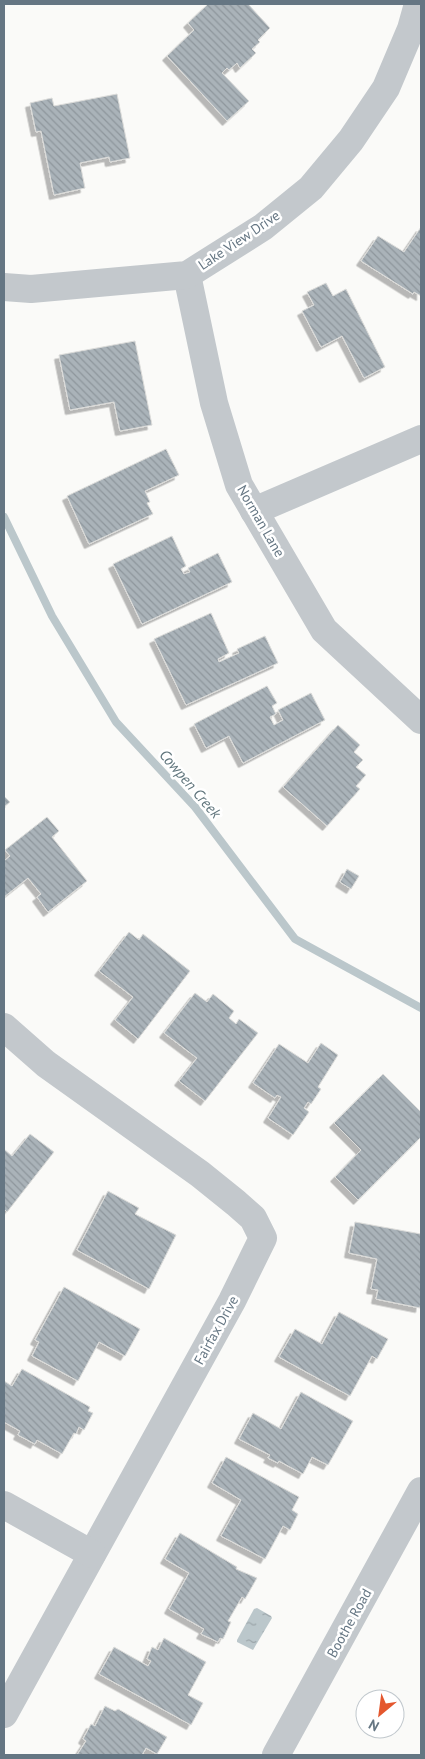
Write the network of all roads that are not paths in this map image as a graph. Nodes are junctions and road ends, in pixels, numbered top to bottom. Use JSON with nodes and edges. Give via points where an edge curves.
{"nodes":[{"id":1,"x":418,"y":4,"type":"edge"},
{"id":2,"x":416,"y":22,"type":"edge"},
{"id":3,"x":187,"y":276,"type":"junction"},
{"id":4,"x":4,"y":287,"type":"edge"},
{"id":5,"x":421,"y":439,"type":"edge"},
{"id":6,"x":254,"y":511,"type":"junction"},
{"id":7,"x":421,"y":720,"type":"edge"},
{"id":8,"x":4,"y":1027,"type":"edge"},
{"id":9,"x":421,"y":1491,"type":"edge"},
{"id":10,"x":4,"y":1505,"type":"edge"},
{"id":11,"x":92,"y":1554,"type":"junction"},
{"id":12,"x":4,"y":1714,"type":"edge"},
{"id":13,"x":276,"y":1755,"type":"edge"}],
"edges":[{"from":1,"to":2,"type":"street","name":"Lake View Drive"},
{"from":2,"to":3,"type":"street","name":"Lake View Drive","via":[[386,88],[351,140],[311,188],[264,227]]},
{"from":3,"to":4,"type":"street","name":"Lake View Drive","via":[[31,289]]},
{"from":3,"to":6,"type":"street","name":"Norman Lane","via":[[214,403],[239,485]]},
{"from":5,"to":6,"type":"street"},
{"from":6,"to":7,"type":"street","name":"Norman Lane","via":[[324,630]]},
{"from":8,"to":11,"type":"street","name":"Fairfax Drive","via":[[46,1064],[236,1203],[253,1218],[263,1238],[232,1301]]},
{"from":9,"to":13,"type":"street","name":"Boothe Road"},
{"from":10,"to":11,"type":"street"},
{"from":11,"to":12,"type":"street","name":"Fairfax Drive"}]}
